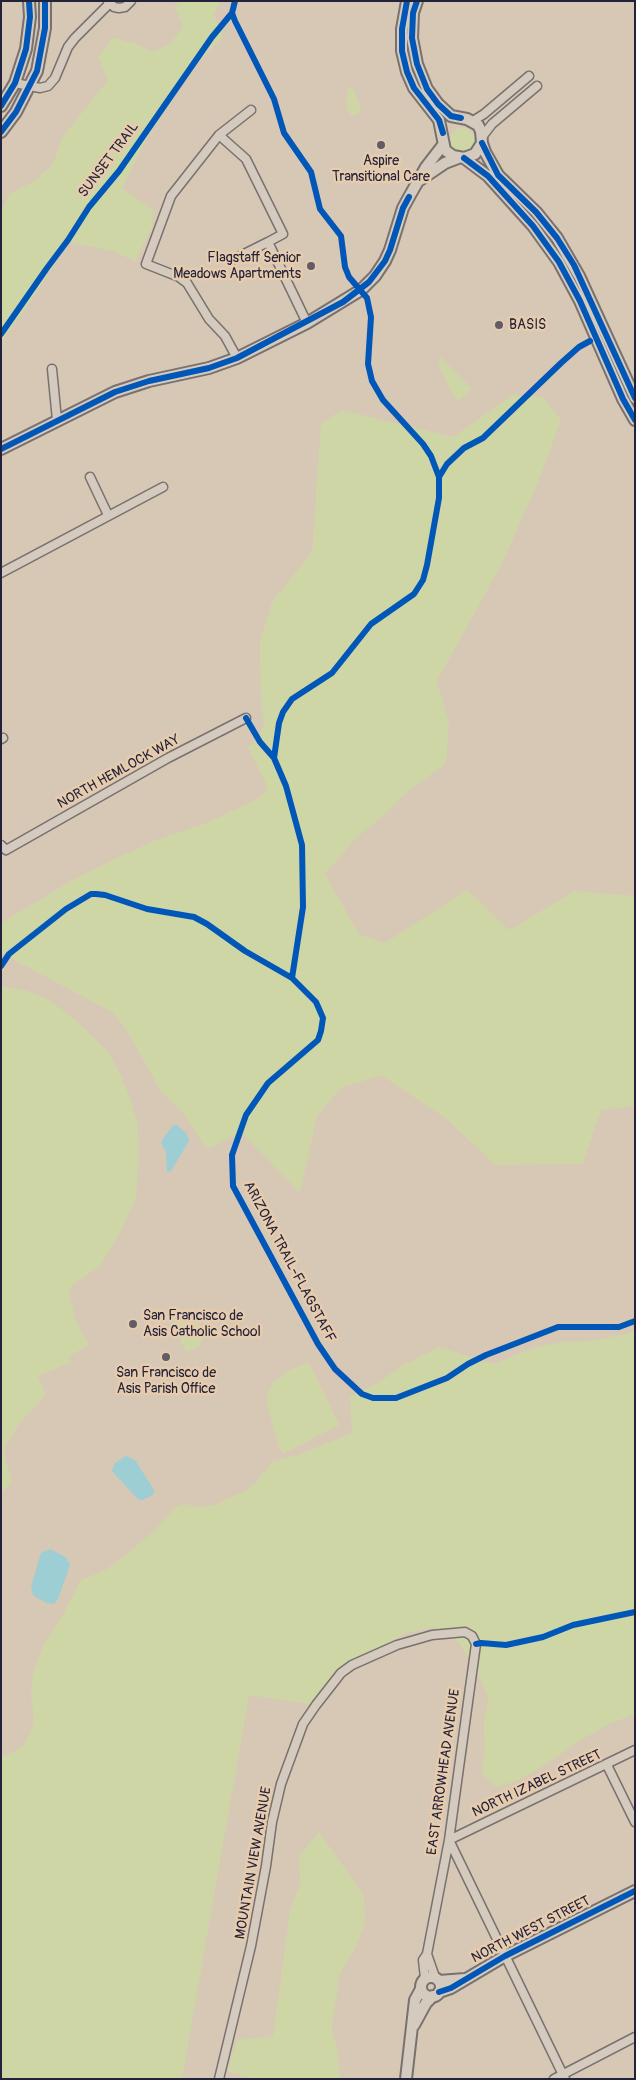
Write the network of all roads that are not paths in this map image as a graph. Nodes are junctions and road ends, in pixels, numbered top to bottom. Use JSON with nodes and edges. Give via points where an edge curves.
{"nodes":[{"id":1,"x":29,"y":1,"type":"edge"},
{"id":2,"x":46,"y":1,"type":"edge"},
{"id":3,"x":131,"y":1,"type":"edge"},
{"id":4,"x":407,"y":1,"type":"edge"},
{"id":5,"x":417,"y":1,"type":"edge"},
{"id":6,"x":109,"y":2,"type":"edge"},
{"id":7,"x":529,"y":76,"type":"dead end"},
{"id":8,"x":15,"y":83,"type":"junction"},
{"id":9,"x":537,"y":86,"type":"dead end"},
{"id":10,"x":29,"y":87,"type":"junction"},
{"id":11,"x":1,"y":106,"type":"edge"},
{"id":12,"x":251,"y":110,"type":"dead end"},
{"id":13,"x":461,"y":118,"type":"junction"},
{"id":14,"x":473,"y":121,"type":"junction"},
{"id":15,"x":1,"y":132,"type":"edge"},
{"id":16,"x":443,"y":133,"type":"junction"},
{"id":17,"x":219,"y":135,"type":"junction"},
{"id":18,"x":482,"y":140,"type":"junction"},
{"id":19,"x":443,"y":145,"type":"junction"},
{"id":20,"x":461,"y":158,"type":"junction"},
{"id":21,"x":419,"y":181,"type":"junction"},
{"id":22,"x":268,"y":242,"type":"junction"},
{"id":23,"x":232,"y":260,"type":"dead end"},
{"id":24,"x":307,"y":322,"type":"junction"},
{"id":25,"x":237,"y":358,"type":"junction"},
{"id":26,"x":52,"y":369,"type":"dead end"},
{"id":27,"x":635,"y":398,"type":"edge"},
{"id":28,"x":57,"y":420,"type":"junction"},
{"id":29,"x":635,"y":420,"type":"edge"},
{"id":30,"x":1,"y":450,"type":"edge"},
{"id":31,"x":90,"y":477,"type":"dead end"},
{"id":32,"x":163,"y":487,"type":"dead end"},
{"id":33,"x":108,"y":515,"type":"junction"},
{"id":34,"x":1,"y":572,"type":"edge"},
{"id":35,"x":246,"y":718,"type":"dead end"},
{"id":36,"x":3,"y":848,"type":"edge"},
{"id":37,"x":432,"y":1635,"type":"joint"},
{"id":38,"x":635,"y":1750,"type":"edge"},
{"id":39,"x":607,"y":1765,"type":"junction"},
{"id":40,"x":635,"y":1822,"type":"edge"},
{"id":41,"x":449,"y":1840,"type":"junction"},
{"id":42,"x":635,"y":1891,"type":"edge"},
{"id":43,"x":506,"y":1956,"type":"junction"},
{"id":44,"x":433,"y":1979,"type":"junction"},
{"id":45,"x":465,"y":1979,"type":"junction"},
{"id":46,"x":421,"y":1989,"type":"junction"},
{"id":47,"x":436,"y":1994,"type":"junction"},
{"id":48,"x":413,"y":2026,"type":"junction"},
{"id":49,"x":635,"y":2038,"type":"edge"},
{"id":50,"x":564,"y":2076,"type":"edge"},
{"id":51,"x":219,"y":2079,"type":"edge"},
{"id":52,"x":406,"y":2079,"type":"edge"},
{"id":53,"x":554,"y":2079,"type":"edge"}],
"edges":[{"from":1,"to":8,"type":"street","via":[[28,40]]},
{"from":2,"to":10,"type":"street","via":[[42,48],[37,71]]},
{"from":3,"to":6,"type":"street","via":[[120,8]]},
{"from":4,"to":16,"type":"street","via":[[402,30],[407,72],[414,88],[439,120]]},
{"from":5,"to":13,"type":"street","via":[[412,38],[417,64],[427,89],[438,104],[451,116]]},
{"from":6,"to":10,"type":"street","via":[[68,48],[51,83],[45,88]]},
{"from":7,"to":14,"type":"street"},
{"from":8,"to":10,"type":"street"},
{"from":8,"to":11,"type":"street"},
{"from":9,"to":18,"type":"street","via":[[492,124]]},
{"from":10,"to":15,"type":"street"},
{"from":12,"to":17,"type":"street"},
{"from":13,"to":14,"type":"street"},
{"from":13,"to":16,"type":"street","via":[[450,122]]},
{"from":14,"to":18,"type":"street","via":[[478,125]]},
{"from":16,"to":19,"type":"street"},
{"from":17,"to":22,"type":"street","via":[[246,159],[283,234]]},
{"from":17,"to":25,"type":"street","via":[[171,196],[146,264],[187,283]]},
{"from":18,"to":20,"type":"street","via":[[475,154]]},
{"from":18,"to":27,"type":"street","via":[[498,175],[541,218],[574,265]]},
{"from":19,"to":20,"type":"street","via":[[449,154]]},
{"from":19,"to":21,"type":"street"},
{"from":20,"to":21,"type":"street","via":[[445,162]]},
{"from":20,"to":29,"type":"street","via":[[488,176],[534,226],[559,262]]},
{"from":21,"to":24,"type":"street","via":[[403,208],[390,250],[375,276],[361,290]]},
{"from":22,"to":23,"type":"street"},
{"from":22,"to":24,"type":"street"},
{"from":24,"to":25,"type":"street"},
{"from":25,"to":28,"type":"street","via":[[119,390]]},
{"from":26,"to":28,"type":"street"},
{"from":28,"to":30,"type":"street"},
{"from":31,"to":33,"type":"street"},
{"from":32,"to":33,"type":"street"},
{"from":33,"to":34,"type":"street"},
{"from":35,"to":36,"type":"street","name":"NORTH HEMLOCK WAY"},
{"from":37,"to":41,"type":"street","name":"EAST ARROWHEAD AVENUE","via":[[465,1632],[476,1644]]},
{"from":37,"to":51,"type":"street","name":"MOUNTAIN VIEW AVENUE","via":[[352,1665],[336,1680],[303,1724],[280,1784],[251,1946]]},
{"from":38,"to":39,"type":"street","name":"NORTH IZABEL STREET"},
{"from":39,"to":40,"type":"street"},
{"from":39,"to":41,"type":"street","name":"NORTH IZABEL STREET"},
{"from":41,"to":43,"type":"street"},
{"from":41,"to":44,"type":"street","name":"EAST ARROWHEAD AVENUE","via":[[427,1954]]},
{"from":42,"to":43,"type":"street","name":"NORTH WEST STREET"},
{"from":43,"to":45,"type":"street","name":"NORTH WEST STREET"},
{"from":43,"to":50,"type":"street"},
{"from":44,"to":45,"type":"street","name":"NORTH WEST STREET"},
{"from":44,"to":46,"type":"street","via":[[422,1981]]},
{"from":44,"to":47,"type":"street","via":[[440,1984]]},
{"from":45,"to":47,"type":"street","name":"NORTH WEST STREET"},
{"from":46,"to":47,"type":"street","via":[[425,1995]]},
{"from":46,"to":48,"type":"street","via":[[415,2000]]},
{"from":47,"to":48,"type":"street","via":[[426,2003]]},
{"from":48,"to":52,"type":"street"},
{"from":49,"to":50,"type":"street"},
{"from":50,"to":53,"type":"street"}]}
